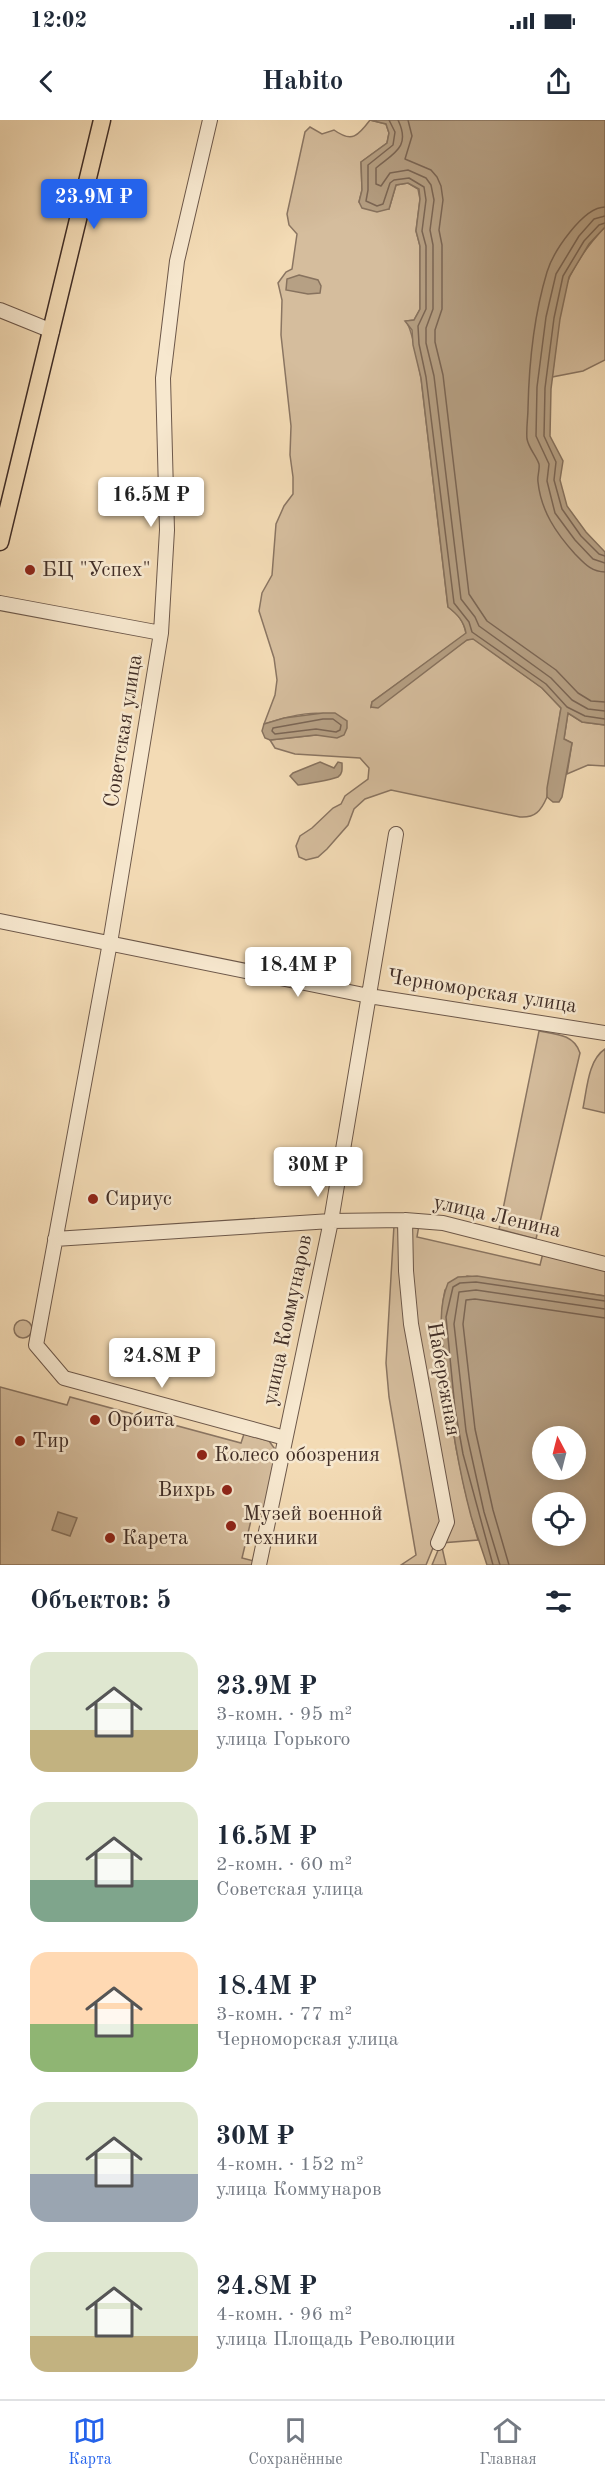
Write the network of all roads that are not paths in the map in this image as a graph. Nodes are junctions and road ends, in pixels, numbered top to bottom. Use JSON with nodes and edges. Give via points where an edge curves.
{"nodes":[{"id":1,"x":102,"y":120,"type":"edge"},
{"id":2,"x":210,"y":120,"type":"edge"},
{"id":3,"x":0,"y":310,"type":"edge"},
{"id":4,"x":52,"y":331,"type":"junction"},
{"id":5,"x":0,"y":542,"type":"edge"},
{"id":6,"x":0,"y":603,"type":"edge"},
{"id":7,"x":161,"y":633,"type":"junction"},
{"id":8,"x":396,"y":834,"type":"dead end"},
{"id":9,"x":0,"y":921,"type":"edge"},
{"id":10,"x":110,"y":944,"type":"junction"},
{"id":11,"x":369,"y":996,"type":"junction"},
{"id":12,"x":605,"y":1033,"type":"edge"},
{"id":13,"x":405,"y":1220,"type":"junction"},
{"id":14,"x":331,"y":1221,"type":"junction"},
{"id":15,"x":55,"y":1239,"type":"junction"},
{"id":16,"x":605,"y":1264,"type":"edge"},
{"id":17,"x":285,"y":1438,"type":"junction"},
{"id":18,"x":438,"y":1543,"type":"dead end"},
{"id":19,"x":259,"y":1565,"type":"edge"}],
"edges":[{"from":1,"to":4,"type":"main road"},
{"from":2,"to":7,"type":"street","name":"Советская улица","via":[[177,261],[163,378],[167,530]]},
{"from":3,"to":4,"type":"street"},
{"from":4,"to":5,"type":"main road"},
{"from":6,"to":7,"type":"street"},
{"from":7,"to":10,"type":"street","name":"Советская улица"},
{"from":8,"to":11,"type":"street","name":"улица Коммунаров"},
{"from":9,"to":10,"type":"street","name":"Черноморская улица"},
{"from":10,"to":11,"type":"street","name":"Черноморская улица"},
{"from":10,"to":15,"type":"street","name":"Советская улица"},
{"from":11,"to":12,"type":"street","name":"Черноморская улица"},
{"from":11,"to":14,"type":"street","name":"улица Коммунаров"},
{"from":13,"to":14,"type":"street","name":"улица Ленина"},
{"from":13,"to":16,"type":"street","name":"улица Ленина","via":[[443,1223]]},
{"from":13,"to":18,"type":"street","name":"Набережная","via":[[411,1324],[447,1522]]},
{"from":14,"to":15,"type":"street","name":"улица Ленина"},
{"from":14,"to":17,"type":"street","name":"улица Коммунаров"},
{"from":15,"to":17,"type":"street","name":"Советская улица","via":[[36,1345],[64,1378]]},
{"from":17,"to":19,"type":"street","name":"улица Коммунаров"}]}
